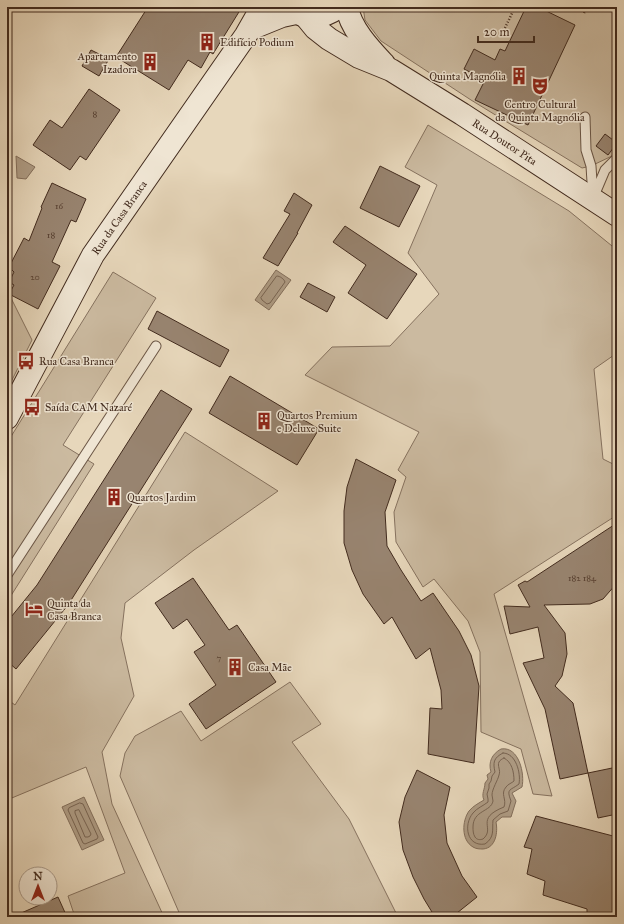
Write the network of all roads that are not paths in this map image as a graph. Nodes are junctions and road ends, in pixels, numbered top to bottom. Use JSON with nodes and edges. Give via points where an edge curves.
{"nodes":[{"id":1,"x":262,"y":7,"type":"edge"},
{"id":2,"x":339,"y":7,"type":"edge"},
{"id":3,"x":347,"y":7,"type":"edge"},
{"id":4,"x":297,"y":12,"type":"edge"},
{"id":5,"x":250,"y":29,"type":"junction"},
{"id":6,"x":391,"y":70,"type":"junction"},
{"id":7,"x":585,"y":117,"type":"dead end"},
{"id":8,"x":617,"y":158,"type":"edge"},
{"id":9,"x":593,"y":200,"type":"junction"},
{"id":10,"x":617,"y":215,"type":"edge"},
{"id":11,"x":156,"y":346,"type":"dead end"},
{"id":12,"x":7,"y":418,"type":"edge"},
{"id":13,"x":7,"y":575,"type":"edge"}],
"edges":[{"from":1,"to":5,"type":"street","name":"Rua da Casa Branca"},
{"from":2,"to":4,"type":"street","via":[[329,14],[318,17]]},
{"from":3,"to":6,"type":"street","name":"Rua Doutor Pita","via":[[366,45]]},
{"from":4,"to":5,"type":"street"},
{"from":4,"to":6,"type":"street","name":"Rua Doutor Pita","via":[[329,39],[359,57]]},
{"from":5,"to":12,"type":"street","name":"Rua da Casa Branca","via":[[92,255]]},
{"from":6,"to":9,"type":"street","name":"Rua Doutor Pita"},
{"from":7,"to":9,"type":"lane","via":[[586,150],[591,166]]},
{"from":8,"to":9,"type":"lane","via":[[605,170]]},
{"from":9,"to":10,"type":"street","name":"Rua Doutor Pita"},
{"from":11,"to":13,"type":"lane"}]}
